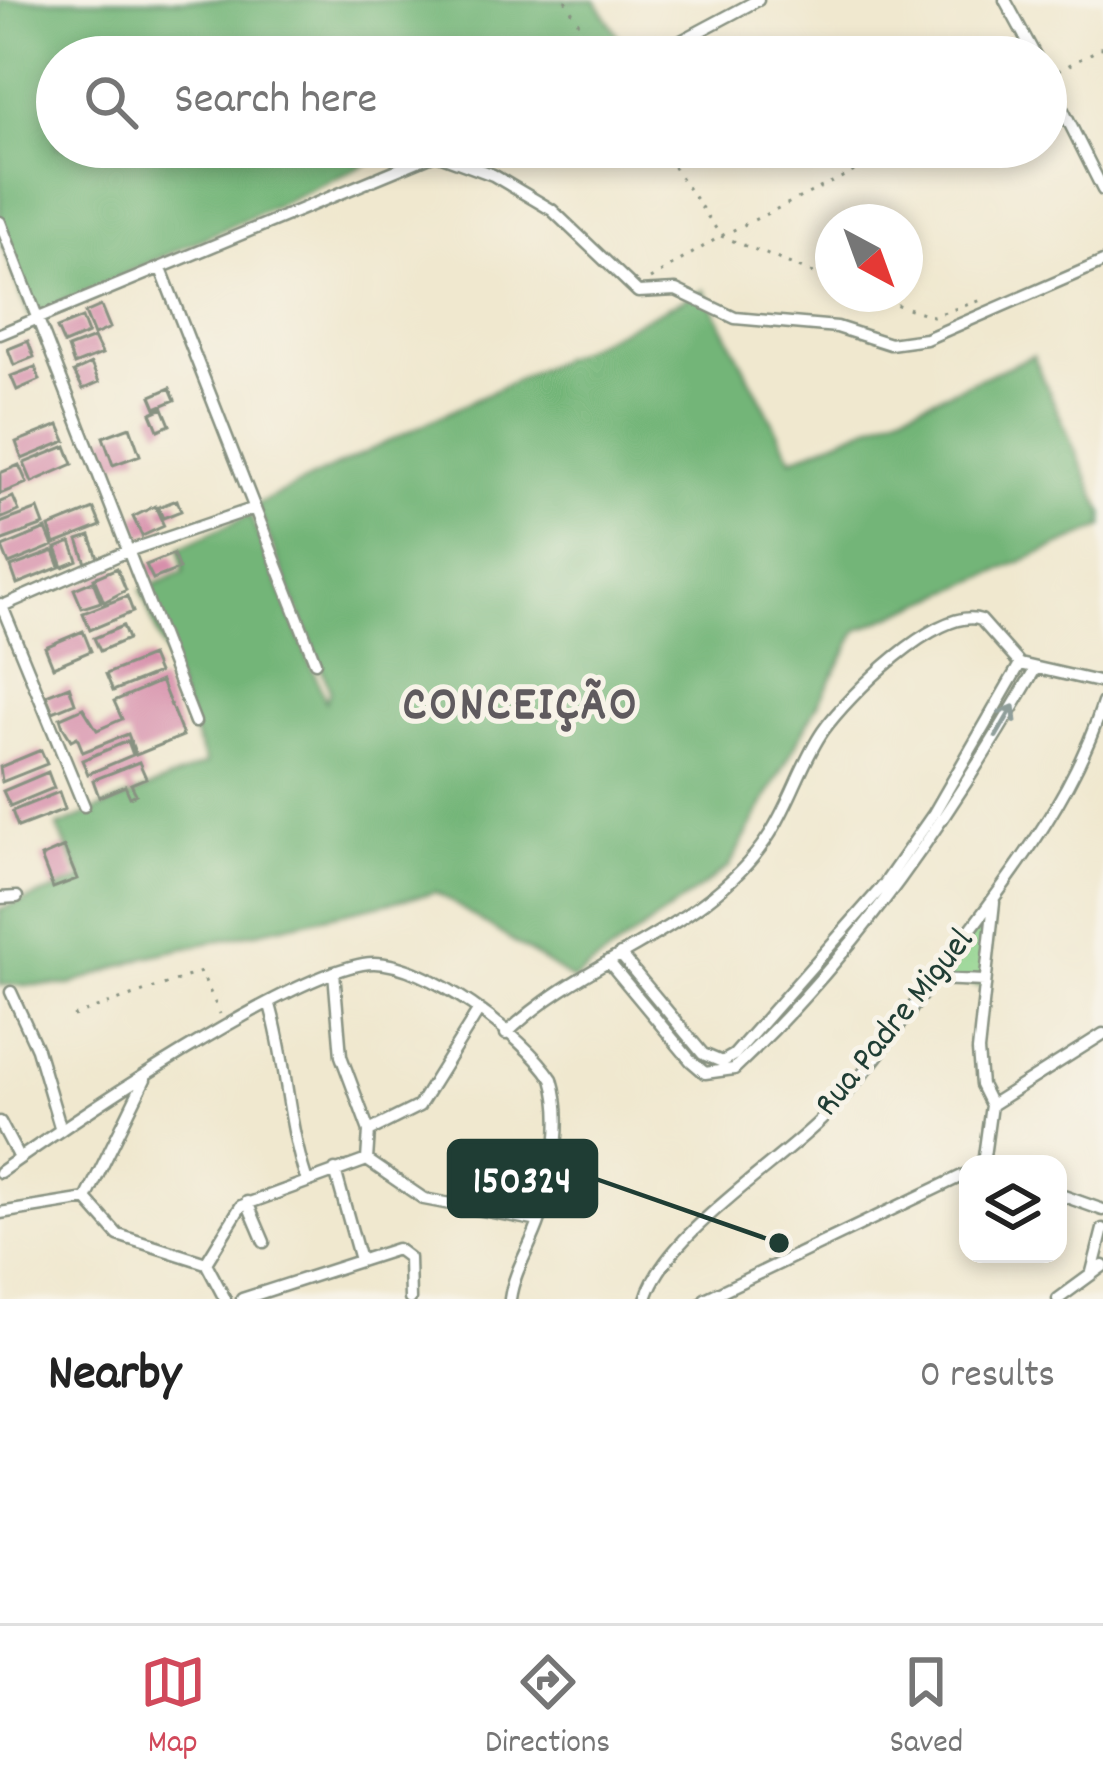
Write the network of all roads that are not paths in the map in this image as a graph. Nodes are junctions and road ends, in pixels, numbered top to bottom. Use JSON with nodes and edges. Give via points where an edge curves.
{"nodes":[{"id":1,"x":758,"y":0,"type":"edge"},
{"id":2,"x":1005,"y":0,"type":"edge"},
{"id":3,"x":690,"y":36,"type":"edge"},
{"id":4,"x":1025,"y":36,"type":"edge"},
{"id":5,"x":1067,"y":118,"type":"edge"},
{"id":6,"x":403,"y":168,"type":"edge"},
{"id":7,"x":474,"y":168,"type":"edge"},
{"id":8,"x":1103,"y":190,"type":"edge"},
{"id":9,"x":0,"y":222,"type":"edge"},
{"id":10,"x":1103,"y":262,"type":"edge"},
{"id":11,"x":161,"y":269,"type":"junction"},
{"id":12,"x":37,"y":319,"type":"junction"},
{"id":13,"x":0,"y":334,"type":"edge"},
{"id":14,"x":252,"y":508,"type":"junction"},
{"id":15,"x":128,"y":550,"type":"junction"},
{"id":16,"x":1,"y":604,"type":"edge"},
{"id":17,"x":315,"y":662,"type":"dead end"},
{"id":18,"x":1020,"y":664,"type":"junction"},
{"id":19,"x":1035,"y":669,"type":"junction"},
{"id":20,"x":1101,"y":682,"type":"edge"},
{"id":21,"x":1103,"y":703,"type":"edge"},
{"id":22,"x":195,"y":722,"type":"dead end"},
{"id":23,"x":1103,"y":747,"type":"edge"},
{"id":24,"x":1085,"y":761,"type":"junction"},
{"id":25,"x":84,"y":806,"type":"dead end"},
{"id":26,"x":16,"y":897,"type":"dead end"},
{"id":27,"x":0,"y":898,"type":"edge"},
{"id":28,"x":994,"y":899,"type":"junction"},
{"id":29,"x":614,"y":957,"type":"junction"},
{"id":30,"x":334,"y":971,"type":"junction"},
{"id":31,"x":934,"y":979,"type":"junction"},
{"id":32,"x":985,"y":981,"type":"junction"},
{"id":33,"x":11,"y":992,"type":"dead end"},
{"id":34,"x":270,"y":1004,"type":"junction"},
{"id":35,"x":477,"y":1013,"type":"junction"},
{"id":36,"x":506,"y":1034,"type":"junction"},
{"id":37,"x":1103,"y":1034,"type":"edge"},
{"id":38,"x":145,"y":1078,"type":"junction"},
{"id":39,"x":991,"y":1105,"type":"junction"},
{"id":40,"x":0,"y":1123,"type":"edge"},
{"id":41,"x":61,"y":1130,"type":"junction"},
{"id":42,"x":370,"y":1131,"type":"junction"},
{"id":43,"x":984,"y":1155,"type":"edge"},
{"id":44,"x":19,"y":1158,"type":"junction"},
{"id":45,"x":367,"y":1160,"type":"junction"},
{"id":46,"x":335,"y":1169,"type":"junction"},
{"id":47,"x":0,"y":1172,"type":"edge"},
{"id":48,"x":959,"y":1177,"type":"edge"},
{"id":49,"x":306,"y":1178,"type":"junction"},
{"id":50,"x":1067,"y":1197,"type":"edge"},
{"id":51,"x":86,"y":1199,"type":"junction"},
{"id":52,"x":247,"y":1202,"type":"junction"},
{"id":53,"x":1103,"y":1210,"type":"edge"},
{"id":54,"x":0,"y":1213,"type":"edge"},
{"id":55,"x":539,"y":1221,"type":"junction"},
{"id":56,"x":1103,"y":1229,"type":"edge"},
{"id":57,"x":264,"y":1242,"type":"dead end"},
{"id":58,"x":360,"y":1260,"type":"junction"},
{"id":59,"x":206,"y":1264,"type":"junction"},
{"id":60,"x":1103,"y":1266,"type":"edge"},
{"id":61,"x":1091,"y":1274,"type":"junction"},
{"id":62,"x":714,"y":1298,"type":"edge"},
{"id":63,"x":225,"y":1299,"type":"edge"},
{"id":64,"x":242,"y":1299,"type":"edge"},
{"id":65,"x":410,"y":1299,"type":"edge"},
{"id":66,"x":510,"y":1299,"type":"edge"},
{"id":67,"x":646,"y":1299,"type":"edge"},
{"id":68,"x":1058,"y":1299,"type":"edge"}],
"edges":[{"from":1,"to":3,"type":"street"},
{"from":2,"to":4,"type":"street"},
{"from":5,"to":8,"type":"street"},
{"from":6,"to":11,"type":"street"},
{"from":7,"to":10,"type":"street","via":[[552,210],[633,289],[676,290],[735,318],[837,327],[890,344],[926,339]]},
{"from":9,"to":12,"type":"street"},
{"from":11,"to":12,"type":"street"},
{"from":11,"to":14,"type":"street"},
{"from":12,"to":13,"type":"street"},
{"from":12,"to":15,"type":"street"},
{"from":14,"to":15,"type":"street"},
{"from":14,"to":17,"type":"street"},
{"from":15,"to":16,"type":"street"},
{"from":15,"to":22,"type":"street"},
{"from":16,"to":25,"type":"street"},
{"from":18,"to":19,"type":"street"},
{"from":18,"to":29,"type":"street","via":[[981,620],[948,620],[927,634],[820,735],[768,838],[742,870]]},
{"from":18,"to":29,"type":"street","via":[[884,886],[734,1055],[722,1062],[703,1054]]},
{"from":19,"to":20,"type":"street"},
{"from":29,"to":19,"type":"street","one_way":true,"via":[[691,1061],[705,1073],[734,1069],[892,892]]},
{"from":21,"to":24,"type":"street"},
{"from":23,"to":24,"type":"street"},
{"from":24,"to":28,"type":"street","name":"Rua Padre Miguel"},
{"from":26,"to":27,"type":"street"},
{"from":28,"to":31,"type":"street","name":"Rua Padre Miguel"},
{"from":28,"to":32,"type":"street"},
{"from":29,"to":36,"type":"street"},
{"from":30,"to":34,"type":"street"},
{"from":30,"to":35,"type":"street","via":[[367,963],[407,969]]},
{"from":30,"to":42,"type":"street","via":[[341,1056]]},
{"from":31,"to":32,"type":"street"},
{"from":31,"to":67,"type":"street","name":"Rua Padre Miguel","via":[[856,1085],[708,1219]]},
{"from":32,"to":39,"type":"street","via":[[978,1051]]},
{"from":33,"to":41,"type":"street"},
{"from":34,"to":38,"type":"street"},
{"from":34,"to":49,"type":"street","via":[[290,1083],[289,1126]]},
{"from":35,"to":36,"type":"street"},
{"from":35,"to":42,"type":"street","via":[[418,1106]]},
{"from":36,"to":55,"type":"street","via":[[545,1067],[557,1095]]},
{"from":37,"to":39,"type":"street"},
{"from":38,"to":41,"type":"street"},
{"from":38,"to":51,"type":"street"},
{"from":39,"to":43,"type":"street"},
{"from":40,"to":44,"type":"street"},
{"from":41,"to":44,"type":"street"},
{"from":42,"to":45,"type":"street"},
{"from":44,"to":47,"type":"street"},
{"from":45,"to":46,"type":"street"},
{"from":45,"to":55,"type":"street","via":[[424,1199]]},
{"from":46,"to":49,"type":"street"},
{"from":46,"to":58,"type":"street"},
{"from":48,"to":62,"type":"street"},
{"from":49,"to":52,"type":"street"},
{"from":50,"to":53,"type":"street"},
{"from":51,"to":54,"type":"street"},
{"from":51,"to":59,"type":"street","via":[[118,1235]]},
{"from":52,"to":57,"type":"street"},
{"from":52,"to":59,"type":"street"},
{"from":55,"to":66,"type":"street"},
{"from":56,"to":61,"type":"street"},
{"from":58,"to":64,"type":"street"},
{"from":58,"to":65,"type":"street","via":[[404,1251]]},
{"from":59,"to":63,"type":"street"},
{"from":60,"to":61,"type":"street"},
{"from":61,"to":68,"type":"street"}]}
